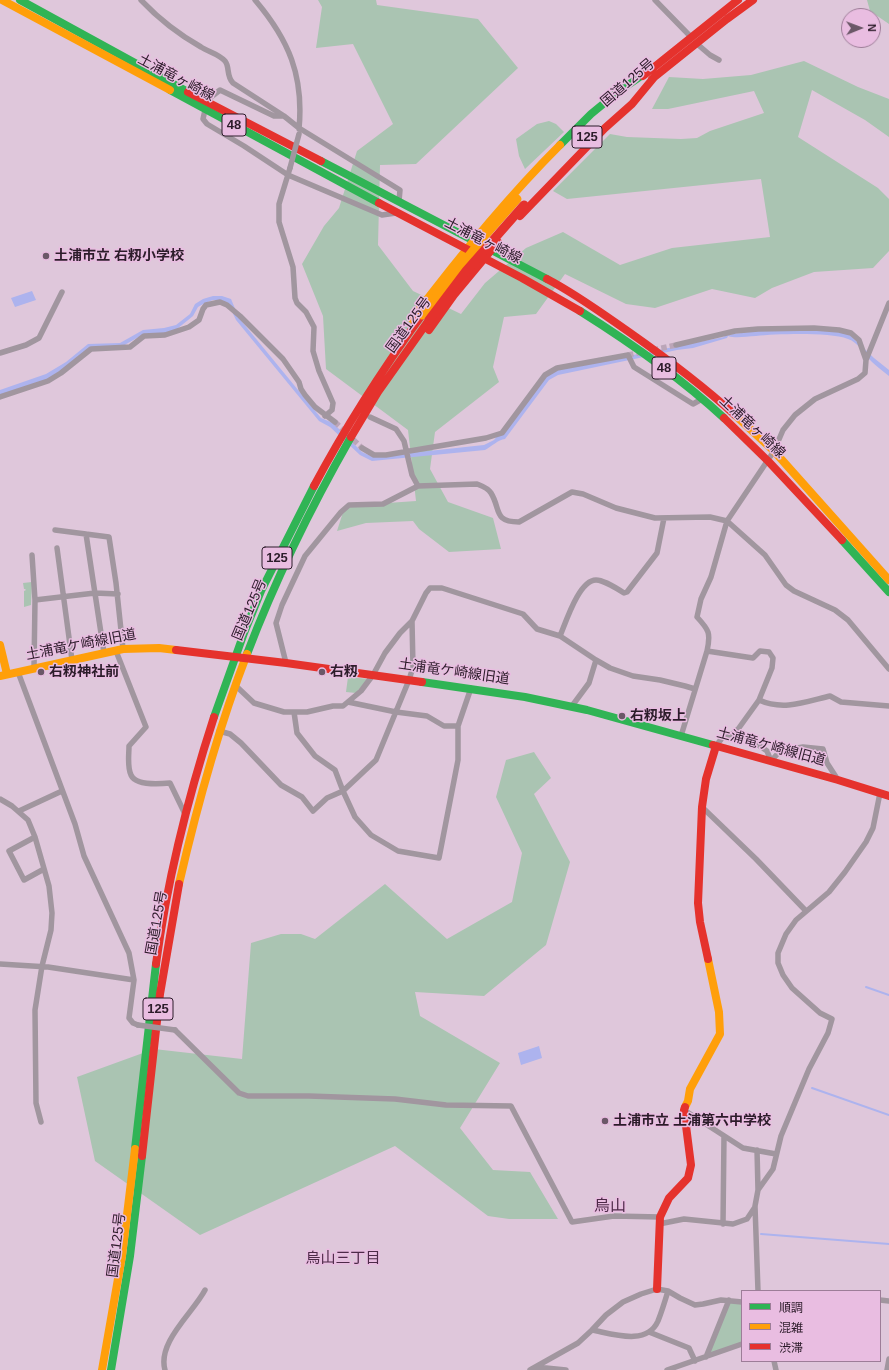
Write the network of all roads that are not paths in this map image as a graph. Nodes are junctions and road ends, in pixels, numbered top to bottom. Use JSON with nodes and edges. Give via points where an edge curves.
{"nodes":[{"id":1,"x":2,"y":0,"type":"edge"},
{"id":2,"x":20,"y":0,"type":"edge"},
{"id":3,"x":141,"y":0,"type":"edge"},
{"id":4,"x":255,"y":0,"type":"edge"},
{"id":5,"x":655,"y":0,"type":"edge"},
{"id":6,"x":738,"y":0,"type":"edge"},
{"id":7,"x":753,"y":0,"type":"edge"},
{"id":8,"x":694,"y":40,"type":"junction"},
{"id":9,"x":718,"y":60,"type":"dead end"},
{"id":10,"x":647,"y":72,"type":"junction"},
{"id":11,"x":656,"y":75,"type":"junction"},
{"id":12,"x":206,"y":106,"type":"junction"},
{"id":13,"x":284,"y":116,"type":"junction"},
{"id":14,"x":299,"y":131,"type":"junction"},
{"id":15,"x":288,"y":175,"type":"junction"},
{"id":16,"x":399,"y":201,"type":"junction"},
{"id":17,"x":520,"y":202,"type":"junction"},
{"id":18,"x":398,"y":213,"type":"junction"},
{"id":19,"x":474,"y":240,"type":"junction"},
{"id":20,"x":466,"y":249,"type":"junction"},
{"id":21,"x":492,"y":249,"type":"junction"},
{"id":22,"x":484,"y":258,"type":"junction"},
{"id":23,"x":62,"y":292,"type":"dead end"},
{"id":24,"x":889,"y":303,"type":"edge"},
{"id":25,"x":676,"y":345,"type":"tunnel mouth"},
{"id":26,"x":0,"y":353,"type":"edge"},
{"id":27,"x":866,"y":360,"type":"junction"},
{"id":28,"x":0,"y":397,"type":"edge"},
{"id":29,"x":702,"y":399,"type":"junction"},
{"id":30,"x":325,"y":416,"type":"junction"},
{"id":31,"x":370,"y":417,"type":"junction"},
{"id":32,"x":334,"y":422,"type":"tunnel mouth"},
{"id":33,"x":362,"y":448,"type":"tunnel mouth"},
{"id":34,"x":407,"y":451,"type":"junction"},
{"id":35,"x":774,"y":451,"type":"junction"},
{"id":36,"x":767,"y":460,"type":"junction"},
{"id":37,"x":331,"y":464,"type":"junction"},
{"id":38,"x":418,"y":486,"type":"junction"},
{"id":39,"x":664,"y":518,"type":"junction"},
{"id":40,"x":727,"y":521,"type":"junction"},
{"id":41,"x":55,"y":530,"type":"dead end"},
{"id":42,"x":86,"y":534,"type":"junction"},
{"id":43,"x":57,"y":548,"type":"dead end"},
{"id":44,"x":32,"y":555,"type":"dead end"},
{"id":45,"x":889,"y":580,"type":"edge"},
{"id":46,"x":889,"y":592,"type":"edge"},
{"id":47,"x":95,"y":593,"type":"junction"},
{"id":48,"x":118,"y":594,"type":"junction"},
{"id":49,"x":63,"y":596,"type":"junction"},
{"id":50,"x":35,"y":600,"type":"junction"},
{"id":51,"x":412,"y":621,"type":"junction"},
{"id":52,"x":560,"y":636,"type":"junction"},
{"id":53,"x":0,"y":646,"type":"edge"},
{"id":54,"x":120,"y":650,"type":"junction"},
{"id":55,"x":707,"y":651,"type":"junction"},
{"id":56,"x":104,"y":653,"type":"junction"},
{"id":57,"x":235,"y":656,"type":"junction"},
{"id":58,"x":246,"y":658,"type":"junction"},
{"id":59,"x":72,"y":660,"type":"junction"},
{"id":60,"x":596,"y":660,"type":"junction"},
{"id":61,"x":286,"y":663,"type":"junction"},
{"id":62,"x":34,"y":668,"type":"junction"},
{"id":63,"x":889,"y":669,"type":"edge"},
{"id":64,"x":18,"y":672,"type":"junction"},
{"id":65,"x":3,"y":675,"type":"edge"},
{"id":66,"x":373,"y":675,"type":"junction"},
{"id":67,"x":408,"y":680,"type":"junction"},
{"id":68,"x":235,"y":685,"type":"junction"},
{"id":69,"x":471,"y":688,"type":"junction"},
{"id":70,"x":695,"y":689,"type":"junction"},
{"id":71,"x":759,"y":700,"type":"junction"},
{"id":72,"x":348,"y":702,"type":"junction"},
{"id":73,"x":572,"y":706,"type":"junction"},
{"id":74,"x":889,"y":706,"type":"edge"},
{"id":75,"x":294,"y":712,"type":"junction"},
{"id":76,"x":396,"y":712,"type":"junction"},
{"id":77,"x":458,"y":726,"type":"junction"},
{"id":78,"x":738,"y":730,"type":"junction"},
{"id":79,"x":219,"y":731,"type":"junction"},
{"id":80,"x":681,"y":736,"type":"junction"},
{"id":81,"x":716,"y":746,"type":"junction"},
{"id":82,"x":770,"y":761,"type":"junction"},
{"id":83,"x":838,"y":780,"type":"junction"},
{"id":84,"x":62,"y":791,"type":"junction"},
{"id":85,"x":343,"y":791,"type":"junction"},
{"id":86,"x":885,"y":794,"type":"edge"},
{"id":87,"x":0,"y":799,"type":"edge"},
{"id":88,"x":702,"y":807,"type":"junction"},
{"id":89,"x":19,"y":811,"type":"junction"},
{"id":90,"x":186,"y":816,"type":"junction"},
{"id":91,"x":35,"y":837,"type":"junction"},
{"id":92,"x":44,"y":869,"type":"junction"},
{"id":93,"x":806,"y":911,"type":"junction"},
{"id":94,"x":0,"y":964,"type":"edge"},
{"id":95,"x":42,"y":966,"type":"junction"},
{"id":96,"x":134,"y":980,"type":"junction"},
{"id":97,"x":684,"y":1110,"type":"junction"},
{"id":98,"x":41,"y":1122,"type":"dead end"},
{"id":99,"x":724,"y":1136,"type":"junction"},
{"id":100,"x":756,"y":1150,"type":"junction"},
{"id":101,"x":776,"y":1154,"type":"junction"},
{"id":102,"x":758,"y":1190,"type":"junction"},
{"id":103,"x":755,"y":1206,"type":"junction"},
{"id":104,"x":659,"y":1220,"type":"junction"},
{"id":105,"x":723,"y":1224,"type":"junction"},
{"id":106,"x":657,"y":1289,"type":"junction"},
{"id":107,"x":205,"y":1290,"type":"dead end"},
{"id":108,"x":758,"y":1290,"type":"edge"},
{"id":109,"x":668,"y":1291,"type":"junction"},
{"id":110,"x":729,"y":1300,"type":"junction"},
{"id":111,"x":741,"y":1302,"type":"edge"},
{"id":112,"x":592,"y":1330,"type":"junction"},
{"id":113,"x":649,"y":1332,"type":"junction"},
{"id":114,"x":741,"y":1344,"type":"edge"},
{"id":115,"x":706,"y":1357,"type":"junction"},
{"id":116,"x":889,"y":1359,"type":"edge"},
{"id":117,"x":695,"y":1361,"type":"junction"},
{"id":118,"x":533,"y":1369,"type":"edge"},
{"id":119,"x":102,"y":1370,"type":"edge"},
{"id":120,"x":111,"y":1370,"type":"edge"},
{"id":121,"x":165,"y":1370,"type":"edge"},
{"id":122,"x":566,"y":1370,"type":"edge"},
{"id":123,"x":667,"y":1370,"type":"edge"},
{"id":124,"x":887,"y":1370,"type":"edge"}],
"edges":[{"from":1,"to":12,"type":"main road","name":"土浦竜ヶ崎線","number":"48"},
{"from":2,"to":12,"type":"main road","name":"土浦竜ヶ崎線","number":"48"},
{"from":3,"to":13,"type":"street","via":[[178,33],[226,62],[229,79],[233,83]]},
{"from":4,"to":14,"type":"street","via":[[280,32],[292,58],[301,115]]},
{"from":5,"to":8,"type":"street"},
{"from":6,"to":8,"type":"main road","name":"国道125号","number":"125"},
{"from":7,"to":8,"type":"main road","name":"国道125号","number":"125"},
{"from":8,"to":9,"type":"street"},
{"from":8,"to":10,"type":"main road","name":"国道125号","number":"125"},
{"from":8,"to":11,"type":"main road","name":"国道125号","number":"125"},
{"from":10,"to":17,"type":"main road","name":"国道125号","number":"125","via":[[582,133]]},
{"from":10,"to":19,"type":"main road","via":[[591,114],[542,163]]},
{"from":11,"to":17,"type":"main road","name":"国道125号","number":"125"},
{"from":11,"to":21,"type":"main road","via":[[632,104],[526,208]]},
{"from":12,"to":13,"type":"street","via":[[220,90],[274,116]]},
{"from":12,"to":15,"type":"street","via":[[204,119],[207,124]]},
{"from":12,"to":16,"type":"main road","name":"土浦竜ヶ崎線","number":"48"},
{"from":12,"to":18,"type":"main road","name":"土浦竜ヶ崎線","number":"48"},
{"from":13,"to":14,"type":"street"},
{"from":14,"to":15,"type":"street","bridge":true},
{"from":14,"to":16,"type":"street","via":[[400,190]]},
{"from":15,"to":18,"type":"street","via":[[382,214]]},
{"from":15,"to":30,"type":"street","via":[[279,204],[279,222],[293,267],[295,298],[314,327],[313,351],[333,404],[332,410]]},
{"from":16,"to":19,"type":"main road","name":"土浦竜ヶ崎線","number":"48"},
{"from":17,"to":37,"type":"main road","name":"国道125号","number":"125","bridge":true,"via":[[426,318]]},
{"from":18,"to":20,"type":"main road","name":"土浦竜ヶ崎線","number":"48"},
{"from":19,"to":20,"type":"main road"},
{"from":19,"to":21,"type":"main road","name":"土浦竜ヶ崎線","number":"48"},
{"from":20,"to":22,"type":"main road","name":"土浦竜ヶ崎線","number":"48"},
{"from":20,"to":37,"type":"main road","via":[[433,290],[369,381],[350,412]]},
{"from":21,"to":22,"type":"main road"},
{"from":21,"to":35,"type":"main road","name":"土浦竜ヶ崎線","number":"48","via":[[553,282],[599,311],[671,362],[709,391]]},
{"from":22,"to":29,"type":"main road","name":"土浦竜ヶ崎線","number":"48","via":[[549,292],[594,320],[666,369]]},
{"from":22,"to":31,"type":"main road","via":[[407,360]]},
{"from":23,"to":26,"type":"street","via":[[39,338]]},
{"from":24,"to":27,"type":"street"},
{"from":25,"to":27,"type":"street","via":[[735,331],[814,328],[851,333],[859,340]]},
{"from":27,"to":35,"type":"street","via":[[865,373],[858,379],[815,399],[794,415],[783,430]]},
{"from":28,"to":30,"type":"street","via":[[48,381],[91,349],[130,348],[144,336],[165,335],[189,327],[199,320],[206,305],[220,302],[240,316],[283,359],[299,382],[304,395]]},
{"from":29,"to":34,"type":"street","via":[[693,404],[634,366],[628,355],[557,368],[545,375],[502,433]]},
{"from":29,"to":36,"type":"main road","name":"土浦竜ヶ崎線","number":"48"},
{"from":30,"to":32,"type":"street"},
{"from":31,"to":34,"type":"street","via":[[396,429]]},
{"from":31,"to":37,"type":"main road"},
{"from":33,"to":34,"type":"street","via":[[374,455]]},
{"from":34,"to":38,"type":"street","via":[[412,475]]},
{"from":35,"to":36,"type":"street"},
{"from":35,"to":45,"type":"main road","name":"土浦竜ヶ崎線","number":"48"},
{"from":36,"to":40,"type":"street"},
{"from":36,"to":46,"type":"main road","name":"土浦竜ヶ崎線","number":"48"},
{"from":37,"to":57,"type":"main road","name":"国道125号","number":"125","via":[[291,529],[262,588]]},
{"from":37,"to":58,"type":"main road","name":"国道125号","number":"125","via":[[272,592]]},
{"from":38,"to":39,"type":"street","via":[[478,484],[491,492],[500,516],[509,522],[519,522],[572,492],[616,508]]},
{"from":38,"to":61,"type":"street","via":[[383,504],[349,505],[305,556],[276,623]]},
{"from":39,"to":40,"type":"street","via":[[710,517]]},
{"from":39,"to":52,"type":"street","via":[[657,554],[627,592],[624,593],[598,580],[590,581],[576,595]]},
{"from":40,"to":55,"type":"street","via":[[712,577],[701,599],[697,617],[708,629],[710,639]]},
{"from":40,"to":63,"type":"street","via":[[765,555],[786,585],[835,610],[848,620]]},
{"from":41,"to":42,"type":"street"},
{"from":42,"to":47,"type":"street"},
{"from":42,"to":48,"type":"street","via":[[109,537]]},
{"from":43,"to":49,"type":"street"},
{"from":44,"to":50,"type":"street"},
{"from":47,"to":48,"type":"street"},
{"from":47,"to":49,"type":"street"},
{"from":47,"to":56,"type":"street"},
{"from":48,"to":54,"type":"street"},
{"from":49,"to":50,"type":"street"},
{"from":49,"to":59,"type":"street"},
{"from":50,"to":62,"type":"street"},
{"from":51,"to":52,"type":"street","via":[[426,593],[435,587],[523,614],[538,629]]},
{"from":51,"to":66,"type":"street","via":[[385,653]]},
{"from":51,"to":67,"type":"street","via":[[413,667]]},
{"from":52,"to":60,"type":"street"},
{"from":53,"to":65,"type":"main road"},
{"from":54,"to":56,"type":"main road","name":"土浦竜ケ崎線旧道"},
{"from":54,"to":57,"type":"main road","name":"土浦竜ケ崎線旧道","via":[[159,648]]},
{"from":54,"to":90,"type":"street","via":[[146,727],[129,746],[128,764],[131,776],[137,781],[156,785],[170,783]]},
{"from":55,"to":70,"type":"street"},
{"from":55,"to":71,"type":"street","via":[[753,658],[760,651],[769,652],[773,658],[772,668]]},
{"from":56,"to":59,"type":"main road","name":"土浦竜ケ崎線旧道"},
{"from":57,"to":58,"type":"main road","name":"土浦竜ケ崎線旧道"},
{"from":57,"to":90,"type":"main road","name":"国道125号","number":"125","via":[[209,728]]},
{"from":58,"to":61,"type":"main road","name":"土浦竜ケ崎線旧道"},
{"from":58,"to":68,"type":"main road","name":"国道125号","number":"125"},
{"from":59,"to":62,"type":"main road","name":"土浦竜ケ崎線旧道"},
{"from":60,"to":70,"type":"street","via":[[633,676]]},
{"from":60,"to":73,"type":"street","via":[[589,683]]},
{"from":61,"to":66,"type":"main road","name":"土浦竜ケ崎線旧道"},
{"from":62,"to":64,"type":"main road","name":"土浦竜ケ崎線旧道"},
{"from":64,"to":65,"type":"main road","name":"土浦竜ケ崎線旧道"},
{"from":64,"to":84,"type":"street"},
{"from":66,"to":67,"type":"main road","name":"土浦竜ケ崎線旧道"},
{"from":66,"to":72,"type":"street","via":[[361,691]]},
{"from":67,"to":69,"type":"main road","name":"土浦竜ケ崎線旧道"},
{"from":67,"to":76,"type":"street"},
{"from":68,"to":75,"type":"street","via":[[254,703],[284,712]]},
{"from":68,"to":79,"type":"main road","name":"国道125号","number":"125"},
{"from":69,"to":73,"type":"main road","name":"土浦竜ケ崎線旧道"},
{"from":69,"to":77,"type":"street"},
{"from":70,"to":80,"type":"street"},
{"from":71,"to":74,"type":"street","via":[[778,706],[790,706],[830,696],[841,702]]},
{"from":71,"to":78,"type":"street"},
{"from":72,"to":75,"type":"street","via":[[343,706]]},
{"from":72,"to":76,"type":"street"},
{"from":73,"to":80,"type":"main road","name":"土浦竜ケ崎線旧道"},
{"from":75,"to":85,"type":"street","via":[[297,733],[315,756],[335,770]]},
{"from":76,"to":77,"type":"street","via":[[427,716],[444,726]]},
{"from":76,"to":85,"type":"street","via":[[376,760]]},
{"from":77,"to":85,"type":"street","via":[[458,760],[439,858],[398,851],[371,835],[355,817]]},
{"from":78,"to":81,"type":"street","via":[[722,738]]},
{"from":78,"to":82,"type":"street","via":[[767,751]]},
{"from":79,"to":85,"type":"street","via":[[235,738],[281,785],[302,797],[313,811],[327,798]]},
{"from":79,"to":120,"type":"main road","name":"国道125号","number":"125","via":[[191,827],[167,944],[130,1256]]},
{"from":80,"to":81,"type":"main road","name":"土浦竜ケ崎線旧道"},
{"from":81,"to":82,"type":"main road","name":"土浦竜ケ崎線旧道"},
{"from":81,"to":88,"type":"main road","via":[[706,779]]},
{"from":82,"to":83,"type":"main road","name":"土浦竜ケ崎線旧道"},
{"from":82,"to":83,"type":"street","via":[[780,751],[803,747],[823,749],[827,763]]},
{"from":83,"to":86,"type":"main road","name":"土浦竜ケ崎線旧道"},
{"from":84,"to":89,"type":"street"},
{"from":84,"to":96,"type":"street","via":[[84,856],[129,954]]},
{"from":86,"to":93,"type":"street","via":[[866,842],[829,892]]},
{"from":87,"to":89,"type":"street"},
{"from":88,"to":93,"type":"street"},
{"from":88,"to":97,"type":"main road","via":[[698,904],[719,1012],[720,1034],[690,1089]]},
{"from":89,"to":91,"type":"street","via":[[28,820]]},
{"from":90,"to":119,"type":"main road","name":"国道125号","number":"125","via":[[159,942],[122,1258]]},
{"from":91,"to":92,"type":"street"},
{"from":91,"to":92,"type":"street","via":[[9,851],[24,880]]},
{"from":92,"to":95,"type":"street","via":[[52,913],[51,930]]},
{"from":93,"to":101,"type":"street","via":[[796,920],[780,945],[778,963],[792,988],[820,1013],[832,1019],[781,1136]]},
{"from":94,"to":95,"type":"street"},
{"from":95,"to":96,"type":"street"},
{"from":95,"to":98,"type":"street","via":[[35,1010],[36,1103]]},
{"from":96,"to":104,"type":"street","bridge":true,"via":[[129,1018],[133,1023],[175,1030],[240,1094],[510,1106],[572,1222],[614,1216]]},
{"from":97,"to":99,"type":"street"},
{"from":97,"to":104,"type":"main road","via":[[691,1165],[688,1178],[669,1198]]},
{"from":99,"to":100,"type":"street","via":[[743,1148]]},
{"from":99,"to":105,"type":"street"},
{"from":100,"to":101,"type":"street"},
{"from":100,"to":102,"type":"street"},
{"from":101,"to":102,"type":"street","via":[[773,1169]]},
{"from":102,"to":103,"type":"street"},
{"from":103,"to":105,"type":"street","via":[[747,1219],[733,1224]]},
{"from":103,"to":108,"type":"street"},
{"from":104,"to":105,"type":"street","via":[[684,1219]]},
{"from":104,"to":106,"type":"main road"},
{"from":106,"to":109,"type":"street"},
{"from":106,"to":112,"type":"street","via":[[623,1302]]},
{"from":107,"to":121,"type":"street","via":[[175,1330],[164,1356]]},
{"from":109,"to":110,"type":"street","via":[[696,1305]]},
{"from":109,"to":113,"type":"street","via":[[658,1322]]},
{"from":110,"to":111,"type":"street"},
{"from":110,"to":115,"type":"street"},
{"from":112,"to":113,"type":"street","via":[[625,1337],[645,1335]]},
{"from":112,"to":118,"type":"street","via":[[578,1343]]},
{"from":113,"to":117,"type":"street","via":[[689,1348]]},
{"from":114,"to":115,"type":"street"},
{"from":115,"to":117,"type":"street"},
{"from":116,"to":124,"type":"street"},
{"from":117,"to":123,"type":"street"},
{"from":118,"to":122,"type":"street"}]}
